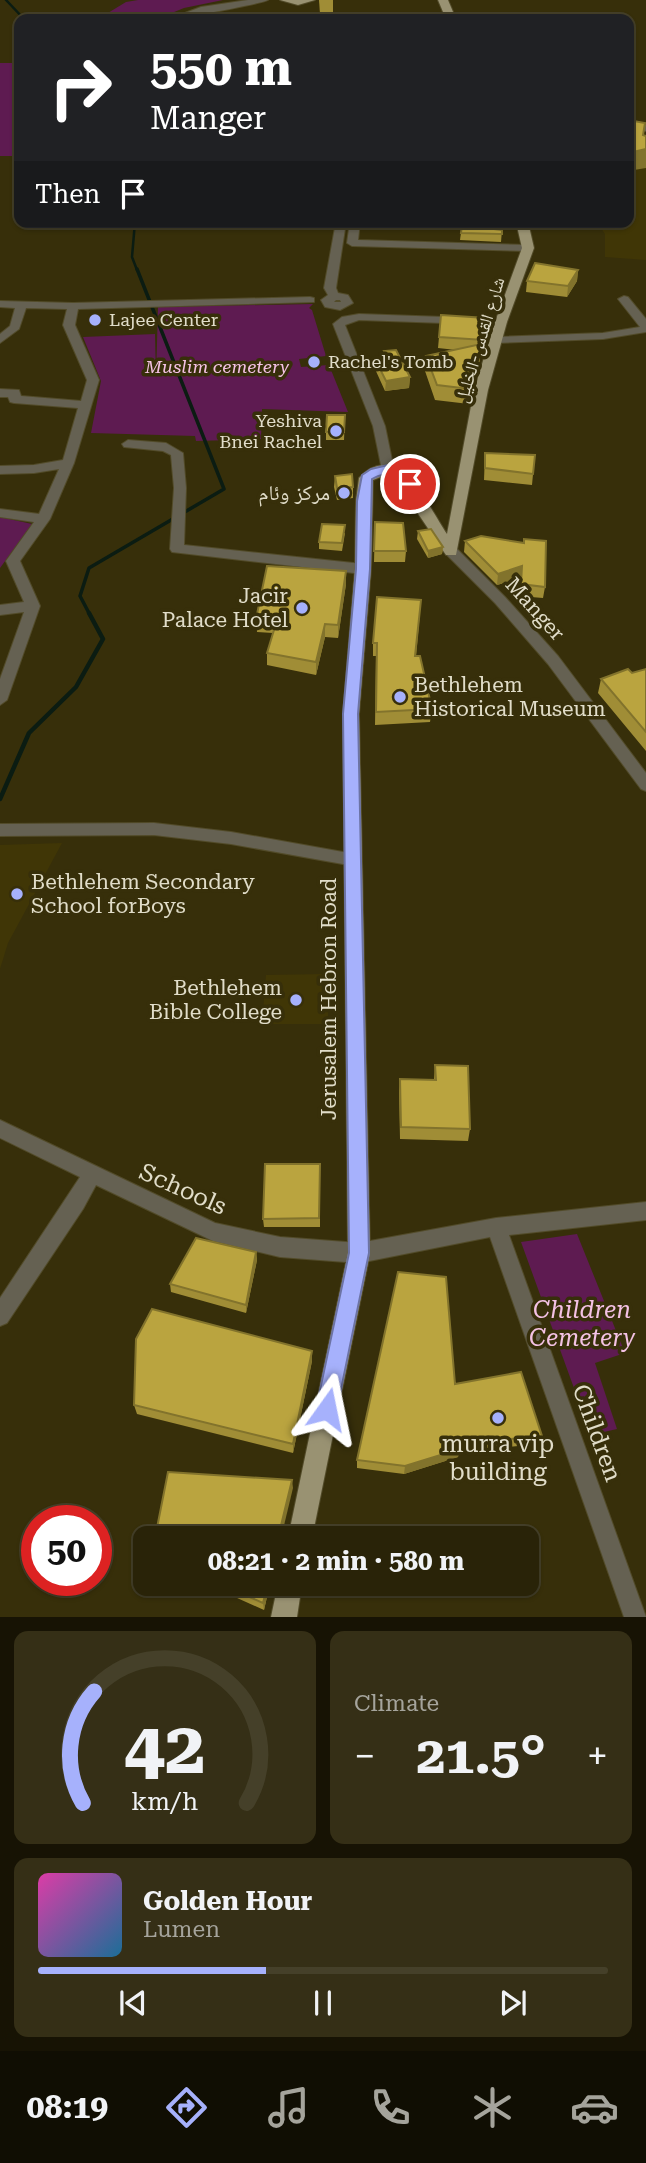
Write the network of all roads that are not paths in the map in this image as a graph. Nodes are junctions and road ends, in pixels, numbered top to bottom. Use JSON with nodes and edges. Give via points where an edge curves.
{"nodes":[{"id":1,"x":264,"y":0,"type":"edge"},
{"id":2,"x":285,"y":0,"type":"edge"},
{"id":3,"x":310,"y":0,"type":"edge"},
{"id":4,"x":189,"y":14,"type":"edge"},
{"id":5,"x":340,"y":228,"type":"edge"},
{"id":6,"x":354,"y":228,"type":"edge"},
{"id":7,"x":523,"y":228,"type":"edge"},
{"id":8,"x":528,"y":248,"type":"junction"},
{"id":9,"x":334,"y":296,"type":"dead end"},
{"id":10,"x":624,"y":299,"type":"dead end"},
{"id":11,"x":310,"y":300,"type":"dead end"},
{"id":12,"x":0,"y":304,"type":"edge"},
{"id":13,"x":22,"y":304,"type":"junction"},
{"id":14,"x":73,"y":306,"type":"junction"},
{"id":15,"x":500,"y":321,"type":"junction"},
{"id":16,"x":646,"y":328,"type":"edge"},
{"id":17,"x":0,"y":340,"type":"edge"},
{"id":18,"x":495,"y":340,"type":"junction"},
{"id":19,"x":0,"y":393,"type":"edge"},
{"id":20,"x":84,"y":405,"type":"junction"},
{"id":21,"x":128,"y":444,"type":"dead end"},
{"id":22,"x":68,"y":463,"type":"junction"},
{"id":23,"x":0,"y":470,"type":"edge"},
{"id":24,"x":388,"y":470,"type":"junction"},
{"id":25,"x":0,"y":513,"type":"edge"},
{"id":26,"x":43,"y":519,"type":"junction"},
{"id":27,"x":451,"y":551,"type":"junction"},
{"id":28,"x":363,"y":569,"type":"junction"},
{"id":29,"x":33,"y":606,"type":"junction"},
{"id":30,"x":0,"y":610,"type":"edge"},
{"id":31,"x":5,"y":671,"type":"edge"},
{"id":32,"x":0,"y":700,"type":"edge"},
{"id":33,"x":646,"y":785,"type":"edge"},
{"id":34,"x":0,"y":830,"type":"edge"},
{"id":35,"x":354,"y":860,"type":"junction"},
{"id":36,"x":0,"y":1129,"type":"edge"},
{"id":37,"x":91,"y":1175,"type":"junction"},
{"id":38,"x":646,"y":1211,"type":"edge"},
{"id":39,"x":496,"y":1227,"type":"junction"},
{"id":40,"x":359,"y":1253,"type":"junction"},
{"id":41,"x":0,"y":1316,"type":"edge"},
{"id":42,"x":302,"y":1526,"type":"edge"},
{"id":43,"x":288,"y":1596,"type":"edge"},
{"id":44,"x":284,"y":1617,"type":"edge"},
{"id":45,"x":635,"y":1617,"type":"edge"}],
"edges":[{"from":1,"to":4,"type":"street"},
{"from":2,"to":3,"type":"main road"},
{"from":5,"to":9,"type":"street","via":[[330,288]]},
{"from":6,"to":8,"type":"street","via":[[352,243]]},
{"from":7,"to":8,"type":"main road"},
{"from":8,"to":15,"type":"main road","name":"شارع القدس-الخليل"},
{"from":10,"to":16,"type":"street"},
{"from":11,"to":14,"type":"street"},
{"from":12,"to":13,"type":"street"},
{"from":13,"to":14,"type":"street"},
{"from":13,"to":17,"type":"street","via":[[15,327]]},
{"from":14,"to":20,"type":"street","via":[[69,325],[93,380]]},
{"from":15,"to":18,"type":"main road","name":"شارع القدس-الخليل"},
{"from":15,"to":24,"type":"street","via":[[359,317],[338,324],[379,426]]},
{"from":16,"to":18,"type":"street","via":[[603,336]]},
{"from":18,"to":27,"type":"main road","name":"شارع القدس-الخليل"},
{"from":19,"to":20,"type":"street","via":[[15,393],[14,399]]},
{"from":20,"to":22,"type":"street"},
{"from":21,"to":28,"type":"street","via":[[166,447],[177,453],[177,548]]},
{"from":22,"to":23,"type":"street"},
{"from":22,"to":26,"type":"street"},
{"from":24,"to":27,"type":"main road","name":"Manger","via":[[405,479]]},
{"from":24,"to":28,"type":"main road","name":"Jerusalem Hebron Road","via":[[366,478]]},
{"from":25,"to":26,"type":"street"},
{"from":26,"to":29,"type":"street","via":[[13,561]]},
{"from":27,"to":33,"type":"street","name":"Manger","via":[[553,660]]},
{"from":28,"to":35,"type":"main road","name":"Jerusalem Hebron Road","via":[[351,714]]},
{"from":29,"to":30,"type":"street"},
{"from":29,"to":31,"type":"street"},
{"from":31,"to":32,"type":"street"},
{"from":34,"to":35,"type":"street","via":[[154,829]]},
{"from":35,"to":40,"type":"main road","name":"Jerusalem Hebron Road"},
{"from":36,"to":37,"type":"street","name":"Schools"},
{"from":37,"to":40,"type":"street","name":"Schools","via":[[213,1232],[280,1247]]},
{"from":37,"to":41,"type":"street"},
{"from":38,"to":39,"type":"street","name":"Schools"},
{"from":39,"to":40,"type":"street","name":"Schools"},
{"from":39,"to":45,"type":"street","name":"Children"},
{"from":40,"to":42,"type":"main road","name":"Jerusalem Hebron Road"},
{"from":43,"to":44,"type":"main road"}]}
